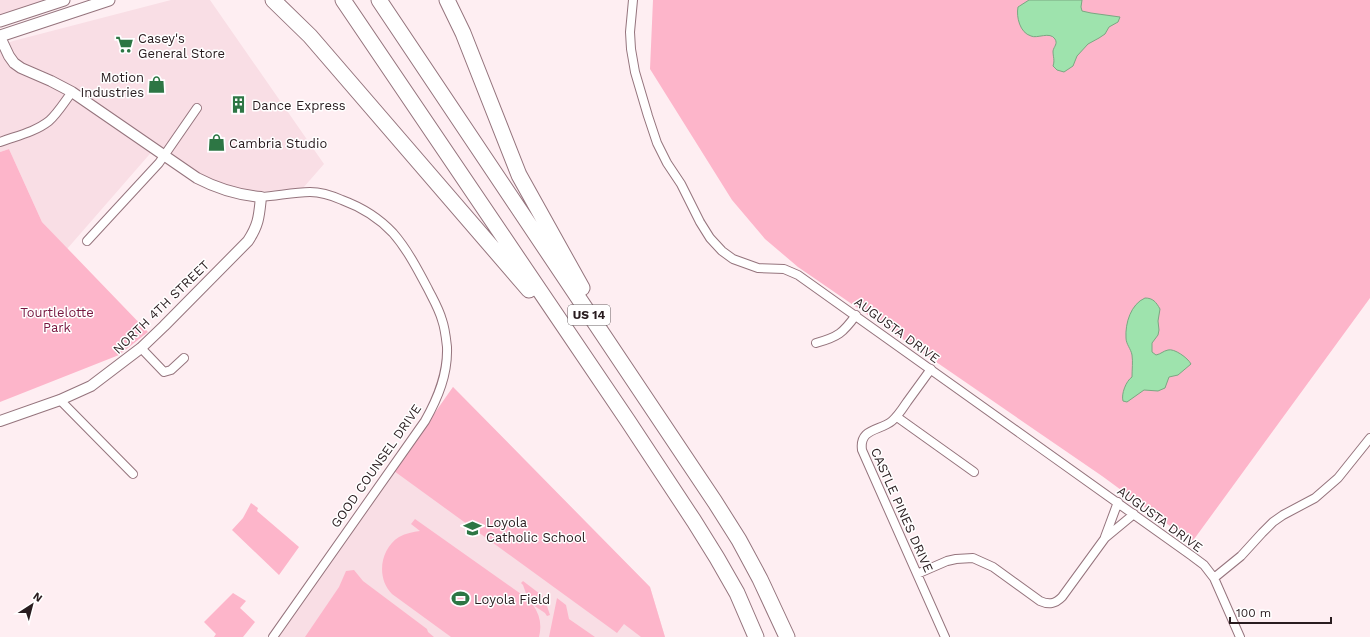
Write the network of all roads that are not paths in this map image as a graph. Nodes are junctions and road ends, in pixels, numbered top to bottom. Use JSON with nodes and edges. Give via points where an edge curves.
{"nodes":[{"id":1,"x":64,"y":0,"type":"edge"},
{"id":2,"x":109,"y":0,"type":"edge"},
{"id":3,"x":343,"y":0,"type":"edge"},
{"id":4,"x":379,"y":0,"type":"edge"},
{"id":5,"x":447,"y":0,"type":"edge"},
{"id":6,"x":634,"y":0,"type":"edge"},
{"id":7,"x":274,"y":1,"type":"edge"},
{"id":8,"x":0,"y":21,"type":"edge"},
{"id":9,"x":0,"y":37,"type":"edge"},
{"id":10,"x":72,"y":92,"type":"junction"},
{"id":11,"x":197,"y":108,"type":"dead end"},
{"id":12,"x":0,"y":142,"type":"edge"},
{"id":13,"x":164,"y":155,"type":"junction"},
{"id":14,"x":262,"y":197,"type":"junction"},
{"id":15,"x":87,"y":241,"type":"dead end"},
{"id":16,"x":856,"y":315,"type":"junction"},
{"id":17,"x":816,"y":343,"type":"dead end"},
{"id":18,"x":141,"y":348,"type":"junction"},
{"id":19,"x":184,"y":358,"type":"dead end"},
{"id":20,"x":931,"y":369,"type":"junction"},
{"id":21,"x":632,"y":378,"type":"junction"},
{"id":22,"x":60,"y":400,"type":"junction"},
{"id":23,"x":897,"y":417,"type":"junction"},
{"id":24,"x":0,"y":421,"type":"edge"},
{"id":25,"x":628,"y":421,"type":"junction"},
{"id":26,"x":1370,"y":438,"type":"edge"},
{"id":27,"x":974,"y":472,"type":"dead end"},
{"id":28,"x":132,"y":474,"type":"dead end"},
{"id":29,"x":1118,"y":502,"type":"junction"},
{"id":30,"x":1134,"y":514,"type":"junction"},
{"id":31,"x":1105,"y":538,"type":"junction"},
{"id":32,"x":918,"y":574,"type":"junction"},
{"id":33,"x":1214,"y":578,"type":"junction"},
{"id":34,"x":272,"y":637,"type":"edge"},
{"id":35,"x":756,"y":637,"type":"edge"},
{"id":36,"x":787,"y":637,"type":"edge"},
{"id":37,"x":945,"y":637,"type":"edge"},
{"id":38,"x":1240,"y":637,"type":"edge"}],
"edges":[{"from":1,"to":8,"type":"main road"},
{"from":2,"to":9,"type":"main road"},
{"from":3,"to":25,"type":"highway","number":"US 14"},
{"from":4,"to":21,"type":"highway","number":"US 14"},
{"from":5,"to":21,"type":"highway","via":[[463,33],[519,175]]},
{"from":6,"to":16,"type":"street","name":"AUGUSTA DRIVE","via":[[630,32],[631,49],[648,116],[667,163],[710,238],[733,259],[758,268],[784,269],[798,275]]},
{"from":7,"to":25,"type":"highway","via":[[310,36],[504,260]]},
{"from":9,"to":10,"type":"street","name":"GOOD COUNSEL DRIVE","via":[[14,63]]},
{"from":10,"to":12,"type":"street","via":[[49,120]]},
{"from":10,"to":13,"type":"street","name":"GOOD COUNSEL DRIVE"},
{"from":11,"to":13,"type":"street"},
{"from":13,"to":14,"type":"street","name":"GOOD COUNSEL DRIVE","via":[[211,185],[232,193]]},
{"from":13,"to":15,"type":"street"},
{"from":14,"to":18,"type":"street","name":"NORTH 4TH STREET","via":[[256,229],[248,241]]},
{"from":14,"to":34,"type":"street","name":"GOOD COUNSEL DRIVE","via":[[310,192],[327,195],[359,207],[384,225],[401,244],[418,270],[442,320],[447,347],[442,385],[425,421]]},
{"from":16,"to":17,"type":"street","via":[[841,333]]},
{"from":16,"to":20,"type":"street","name":"AUGUSTA DRIVE"},
{"from":18,"to":19,"type":"street","via":[[164,372],[171,370]]},
{"from":18,"to":22,"type":"street","name":"NORTH 4TH STREET","via":[[91,386]]},
{"from":20,"to":23,"type":"street","name":"CASTLE PINES DRIVE"},
{"from":20,"to":29,"type":"street","name":"AUGUSTA DRIVE"},
{"from":21,"to":36,"type":"highway","number":"US 14","via":[[739,540]]},
{"from":22,"to":24,"type":"street","name":"NORTH 4TH STREET"},
{"from":22,"to":28,"type":"street"},
{"from":23,"to":27,"type":"street"},
{"from":23,"to":32,"type":"street","name":"CASTLE PINES DRIVE","via":[[869,432],[865,436],[862,450]]},
{"from":25,"to":35,"type":"highway","number":"US 14","via":[[717,558],[737,593]]},
{"from":26,"to":33,"type":"street","via":[[1338,478],[1315,498],[1273,522],[1241,556]]},
{"from":29,"to":30,"type":"street","name":"AUGUSTA DRIVE"},
{"from":29,"to":31,"type":"street"},
{"from":30,"to":31,"type":"street"},
{"from":30,"to":33,"type":"street","name":"AUGUSTA DRIVE","via":[[1204,565]]},
{"from":31,"to":32,"type":"street","via":[[1062,597],[1053,604],[1040,601],[992,567],[973,558],[956,558]]},
{"from":32,"to":37,"type":"street","name":"CASTLE PINES DRIVE"},
{"from":33,"to":38,"type":"street","name":"AUGUSTA DRIVE"}]}
